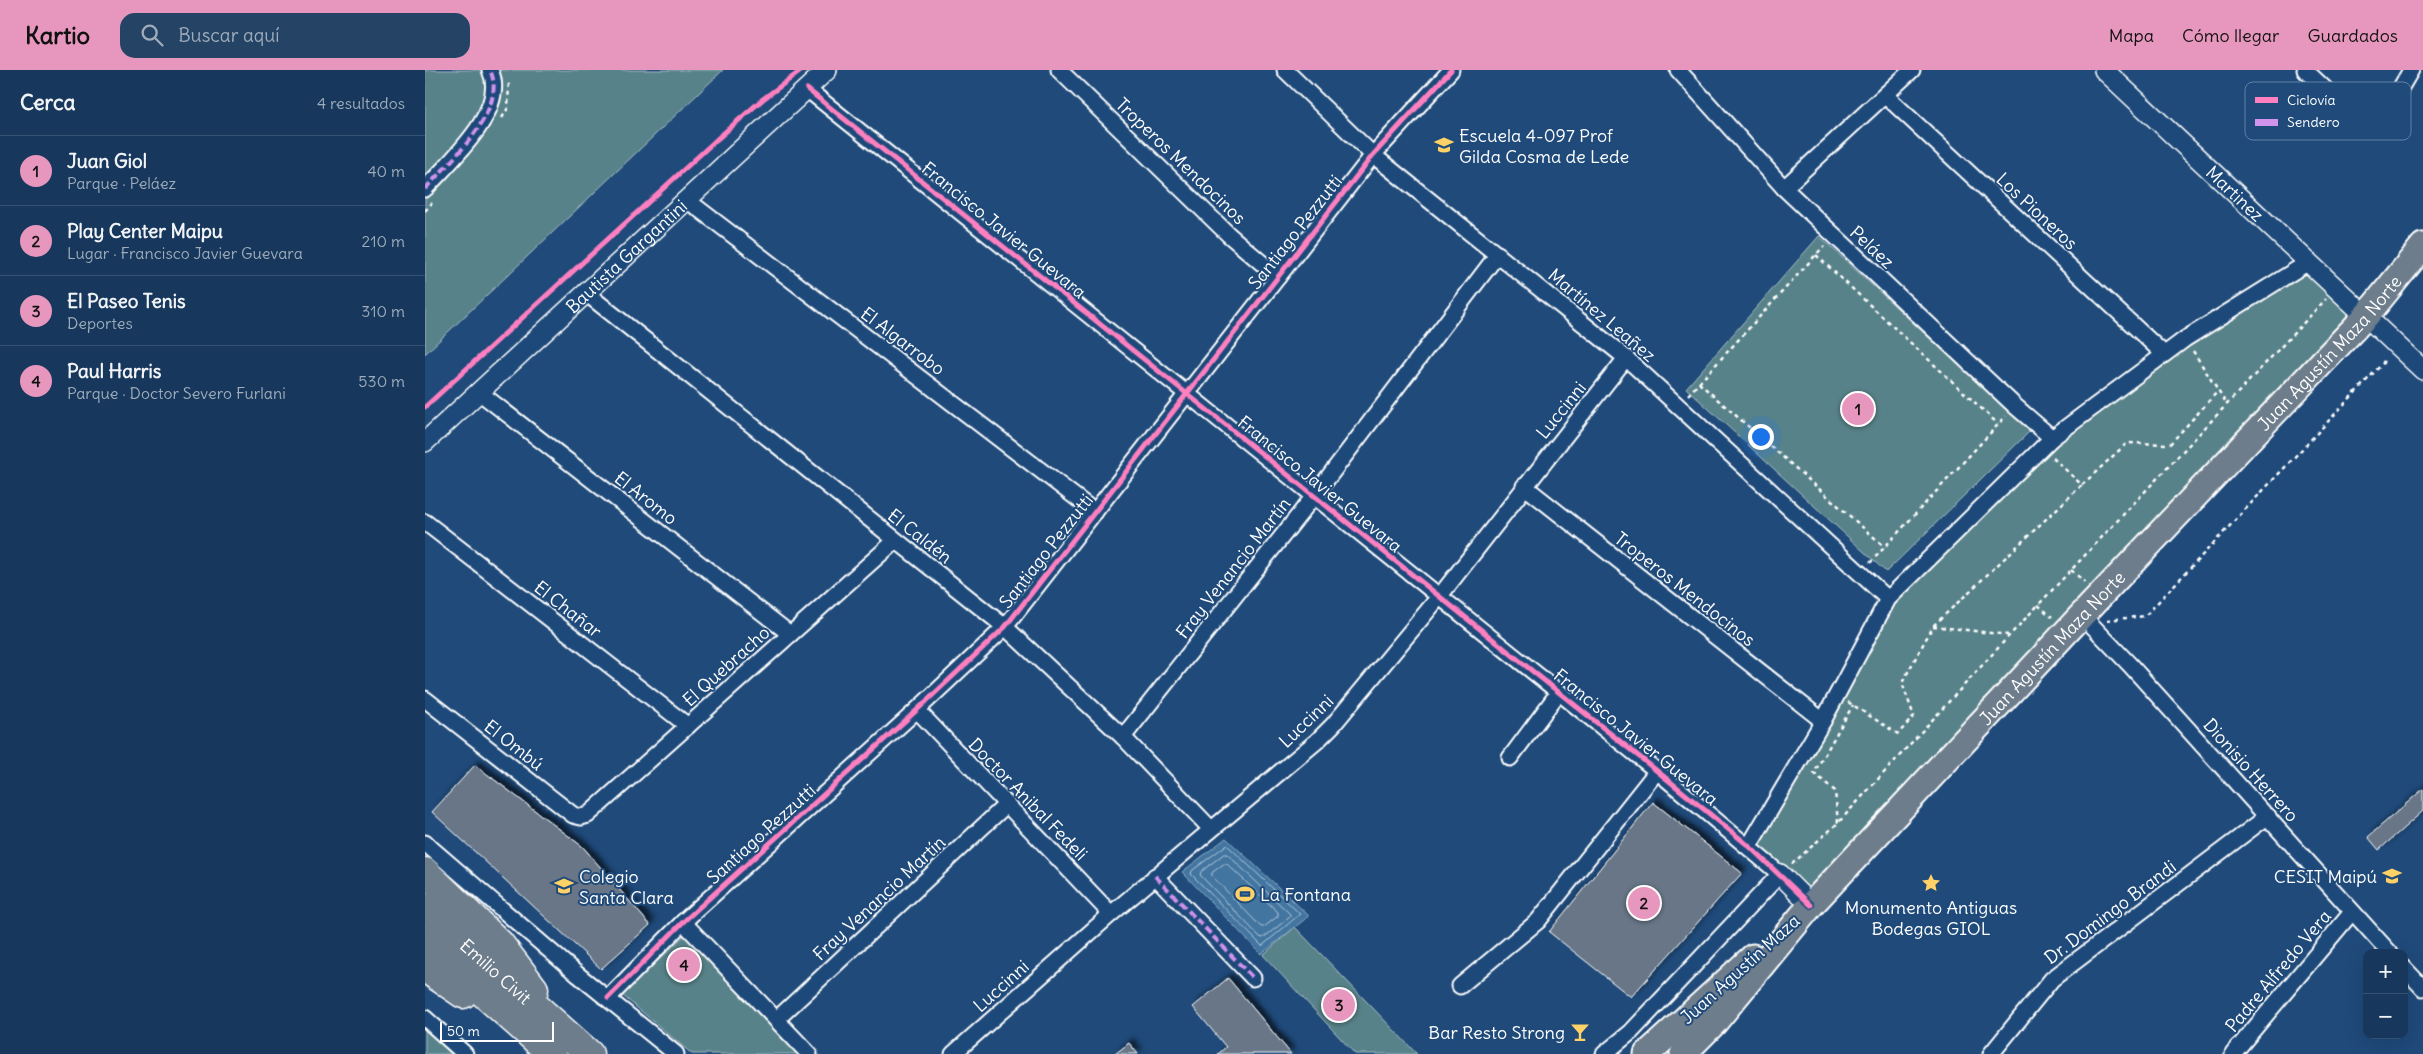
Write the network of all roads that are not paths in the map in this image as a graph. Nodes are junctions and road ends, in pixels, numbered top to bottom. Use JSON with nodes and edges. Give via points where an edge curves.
{"nodes":[{"id":1,"x":491,"y":70,"type":"edge"},
{"id":2,"x":827,"y":70,"type":"edge"},
{"id":3,"x":1059,"y":70,"type":"edge"},
{"id":4,"x":1285,"y":70,"type":"edge"},
{"id":5,"x":1451,"y":70,"type":"edge"},
{"id":6,"x":1678,"y":70,"type":"edge"},
{"id":7,"x":1912,"y":70,"type":"edge"},
{"id":8,"x":2104,"y":70,"type":"edge"},
{"id":9,"x":2305,"y":70,"type":"edge"},
{"id":10,"x":2411,"y":70,"type":"edge"},
{"id":11,"x":2318,"y":82,"type":"edge"},
{"id":12,"x":2404,"y":82,"type":"edge"},
{"id":13,"x":807,"y":89,"type":"junction"},
{"id":14,"x":1885,"y":95,"type":"junction"},
{"id":15,"x":1373,"y":155,"type":"junction"},
{"id":16,"x":1784,"y":188,"type":"junction"},
{"id":17,"x":425,"y":189,"type":"edge"},
{"id":18,"x":687,"y":200,"type":"junction"},
{"id":19,"x":2423,"y":246,"type":"edge"},
{"id":20,"x":1498,"y":254,"type":"junction"},
{"id":21,"x":2307,"y":263,"type":"junction"},
{"id":22,"x":1278,"y":277,"type":"junction"},
{"id":23,"x":586,"y":293,"type":"junction"},
{"id":24,"x":2366,"y":316,"type":"junction"},
{"id":25,"x":2164,"y":354,"type":"junction"},
{"id":26,"x":1626,"y":358,"type":"junction"},
{"id":27,"x":2423,"y":370,"type":"edge"},
{"id":28,"x":479,"y":392,"type":"junction"},
{"id":29,"x":1186,"y":394,"type":"junction"},
{"id":30,"x":425,"y":442,"type":"edge"},
{"id":31,"x":2047,"y":443,"type":"junction"},
{"id":32,"x":1524,"y":486,"type":"junction"},
{"id":33,"x":1314,"y":496,"type":"junction"},
{"id":34,"x":1095,"y":512,"type":"junction"},
{"id":35,"x":425,"y":522,"type":"edge"},
{"id":36,"x":895,"y":541,"type":"junction"},
{"id":37,"x":1439,"y":597,"type":"junction"},
{"id":38,"x":1887,"y":599,"type":"junction"},
{"id":39,"x":2085,"y":619,"type":"junction"},
{"id":40,"x":1005,"y":627,"type":"junction"},
{"id":41,"x":790,"y":634,"type":"junction"},
{"id":42,"x":1559,"y":692,"type":"junction"},
{"id":43,"x":425,"y":699,"type":"edge"},
{"id":44,"x":917,"y":710,"type":"junction"},
{"id":45,"x":1823,"y":722,"type":"junction"},
{"id":46,"x":688,"y":726,"type":"junction"},
{"id":47,"x":1123,"y":737,"type":"junction"},
{"id":48,"x":1510,"y":758,"type":"dead end"},
{"id":49,"x":1657,"y":771,"type":"junction"},
{"id":50,"x":1007,"y":804,"type":"junction"},
{"id":51,"x":2268,"y":816,"type":"junction"},
{"id":52,"x":581,"y":818,"type":"joint"},
{"id":53,"x":1211,"y":829,"type":"junction"},
{"id":54,"x":425,"y":843,"type":"edge"},
{"id":55,"x":1749,"y":846,"type":"junction"},
{"id":56,"x":425,"y":872,"type":"edge"},
{"id":57,"x":1780,"y":874,"type":"junction"},
{"id":58,"x":1155,"y":876,"type":"junction"},
{"id":59,"x":1811,"y":906,"type":"junction"},
{"id":60,"x":425,"y":908,"type":"edge"},
{"id":61,"x":2352,"y":912,"type":"junction"},
{"id":62,"x":1111,"y":914,"type":"junction"},
{"id":63,"x":683,"y":922,"type":"junction"},
{"id":64,"x":425,"y":941,"type":"edge"},
{"id":65,"x":2386,"y":949,"type":"edge"},
{"id":66,"x":425,"y":968,"type":"edge"},
{"id":67,"x":2408,"y":972,"type":"edge"},
{"id":68,"x":1253,"y":978,"type":"dead end"},
{"id":69,"x":1461,"y":986,"type":"dead end"},
{"id":70,"x":2423,"y":988,"type":"edge"},
{"id":71,"x":608,"y":998,"type":"junction"},
{"id":72,"x":425,"y":1018,"type":"edge"},
{"id":73,"x":777,"y":1019,"type":"junction"},
{"id":74,"x":557,"y":1048,"type":"edge"},
{"id":75,"x":465,"y":1054,"type":"edge"},
{"id":76,"x":589,"y":1054,"type":"edge"},
{"id":77,"x":676,"y":1054,"type":"edge"},
{"id":78,"x":809,"y":1054,"type":"edge"},
{"id":79,"x":953,"y":1054,"type":"edge"},
{"id":80,"x":1604,"y":1054,"type":"edge"},
{"id":81,"x":1647,"y":1054,"type":"edge"},
{"id":82,"x":1683,"y":1054,"type":"edge"},
{"id":83,"x":1991,"y":1054,"type":"edge"},
{"id":84,"x":2233,"y":1054,"type":"edge"}],
"edges":[{"from":1,"to":17,"type":"street","via":[[492,100],[483,124]]},
{"from":2,"to":13,"type":"street","name":"Bautista Gargantini"},
{"from":3,"to":22,"type":"street","name":"Troperos Mendocinos","via":[[1222,228]]},
{"from":4,"to":15,"type":"street","name":"Martínez Leañez"},
{"from":5,"to":15,"type":"street","name":"Santiago Pezzutti"},
{"from":6,"to":16,"type":"street","name":"Peláez"},
{"from":7,"to":14,"type":"street"},
{"from":8,"to":21,"type":"street","name":"Martinez"},
{"from":9,"to":11,"type":"street"},
{"from":10,"to":12,"type":"street"},
{"from":13,"to":18,"type":"street","name":"Bautista Gargantini"},
{"from":13,"to":29,"type":"street","name":"Francisco Javier Guevara"},
{"from":14,"to":16,"type":"street"},
{"from":14,"to":25,"type":"street","name":"Los Pioneros"},
{"from":15,"to":20,"type":"street","name":"Martínez Leañez"},
{"from":15,"to":22,"type":"street","name":"Santiago Pezzutti"},
{"from":16,"to":31,"type":"street","name":"Peláez","via":[[2015,406]]},
{"from":18,"to":23,"type":"street","name":"Bautista Gargantini"},
{"from":18,"to":34,"type":"street","name":"El Algarrobo"},
{"from":19,"to":24,"type":"main road","name":"Juan Agustín Maza Norte"},
{"from":20,"to":26,"type":"street","name":"Martínez Leañez"},
{"from":20,"to":33,"type":"street","name":"Fray Venancio Martín"},
{"from":21,"to":24,"type":"street","name":"Martinez"},
{"from":21,"to":25,"type":"street"},
{"from":22,"to":29,"type":"street","name":"Santiago Pezzutti"},
{"from":23,"to":28,"type":"street","name":"Bautista Gargantini"},
{"from":23,"to":36,"type":"street","name":"El Caldén"},
{"from":24,"to":27,"type":"street","name":"Martinez"},
{"from":24,"to":39,"type":"main road","name":"Juan Agustín Maza Norte"},
{"from":25,"to":31,"type":"street"},
{"from":26,"to":32,"type":"street","name":"Luccinni"},
{"from":26,"to":38,"type":"street","name":"Martínez Leañez"},
{"from":28,"to":30,"type":"street","name":"Bautista Gargantini"},
{"from":28,"to":41,"type":"street","name":"El Aromo"},
{"from":29,"to":33,"type":"street","name":"Francisco Javier Guevara"},
{"from":29,"to":34,"type":"street","name":"Santiago Pezzutti"},
{"from":31,"to":38,"type":"street"},
{"from":32,"to":37,"type":"street","name":"Luccinni"},
{"from":32,"to":45,"type":"street","name":"Troperos Mendocinos"},
{"from":33,"to":37,"type":"street","name":"Francisco Javier Guevara"},
{"from":33,"to":47,"type":"street","name":"Fray Venancio Martín"},
{"from":34,"to":40,"type":"street","name":"Santiago Pezzutti"},
{"from":35,"to":46,"type":"street","name":"El Chañar"},
{"from":36,"to":40,"type":"street","name":"El Caldén"},
{"from":36,"to":41,"type":"street","name":"El Quebracho"},
{"from":37,"to":42,"type":"street","name":"Francisco Javier Guevara"},
{"from":37,"to":53,"type":"street","name":"Luccinni","via":[[1333,725]]},
{"from":38,"to":45,"type":"street"},
{"from":39,"to":51,"type":"street","name":"Dionisio Herrero"},
{"from":39,"to":59,"type":"main road","name":"Juan Agustín Maza Norte"},
{"from":40,"to":44,"type":"street","name":"Santiago Pezzutti"},
{"from":40,"to":47,"type":"street","name":"El Caldén"},
{"from":41,"to":46,"type":"street","name":"El Quebracho"},
{"from":42,"to":48,"type":"street"},
{"from":42,"to":49,"type":"street","name":"Francisco Javier Guevara"},
{"from":43,"to":52,"type":"street","name":"El Ombú"},
{"from":44,"to":50,"type":"street","name":"Doctor Anibal Fedeli"},
{"from":44,"to":63,"type":"street","name":"Santiago Pezzutti"},
{"from":45,"to":55,"type":"street"},
{"from":46,"to":52,"type":"street","name":"El Quebracho"},
{"from":47,"to":53,"type":"street","name":"El Caldén"},
{"from":49,"to":55,"type":"street","name":"Francisco Javier Guevara"},
{"from":49,"to":69,"type":"street","via":[[1538,921]]},
{"from":50,"to":62,"type":"street","name":"Doctor Anibal Fedeli"},
{"from":50,"to":73,"type":"street","name":"Fray Venancio Martín"},
{"from":51,"to":61,"type":"street","name":"Dionisio Herrero"},
{"from":51,"to":83,"type":"street","name":"Dr. Domingo Brandi","via":[[2052,979]]},
{"from":53,"to":58,"type":"street","name":"Luccinni"},
{"from":54,"to":71,"type":"street"},
{"from":55,"to":57,"type":"street","name":"Francisco Javier Guevara"},
{"from":56,"to":74,"type":"highway","via":[[499,943]]},
{"from":57,"to":59,"type":"street","name":"Francisco Javier Guevara"},
{"from":57,"to":80,"type":"street","via":[[1631,1032]]},
{"from":58,"to":62,"type":"street","name":"Luccinni"},
{"from":58,"to":68,"type":"street"},
{"from":59,"to":81,"type":"main road","name":"Juan Agustín Maza"},
{"from":59,"to":82,"type":"main road","name":"Juan Agustín Maza Norte","via":[[1714,1023]]},
{"from":60,"to":74,"type":"highway","name":"Emilio Civit"},
{"from":61,"to":65,"type":"street","name":"Dionisio Herrero"},
{"from":61,"to":84,"type":"street","name":"Padre Alfredo Vera"},
{"from":62,"to":79,"type":"street","name":"Luccinni"},
{"from":63,"to":71,"type":"street","name":"Santiago Pezzutti"},
{"from":63,"to":73,"type":"street"},
{"from":64,"to":74,"type":"highway","name":"Emilio Civit"},
{"from":66,"to":74,"type":"highway"},
{"from":67,"to":70,"type":"street"},
{"from":71,"to":77,"type":"street"},
{"from":72,"to":75,"type":"street"},
{"from":73,"to":78,"type":"street"},
{"from":74,"to":76,"type":"highway","name":"Emilio Civit"}]}
